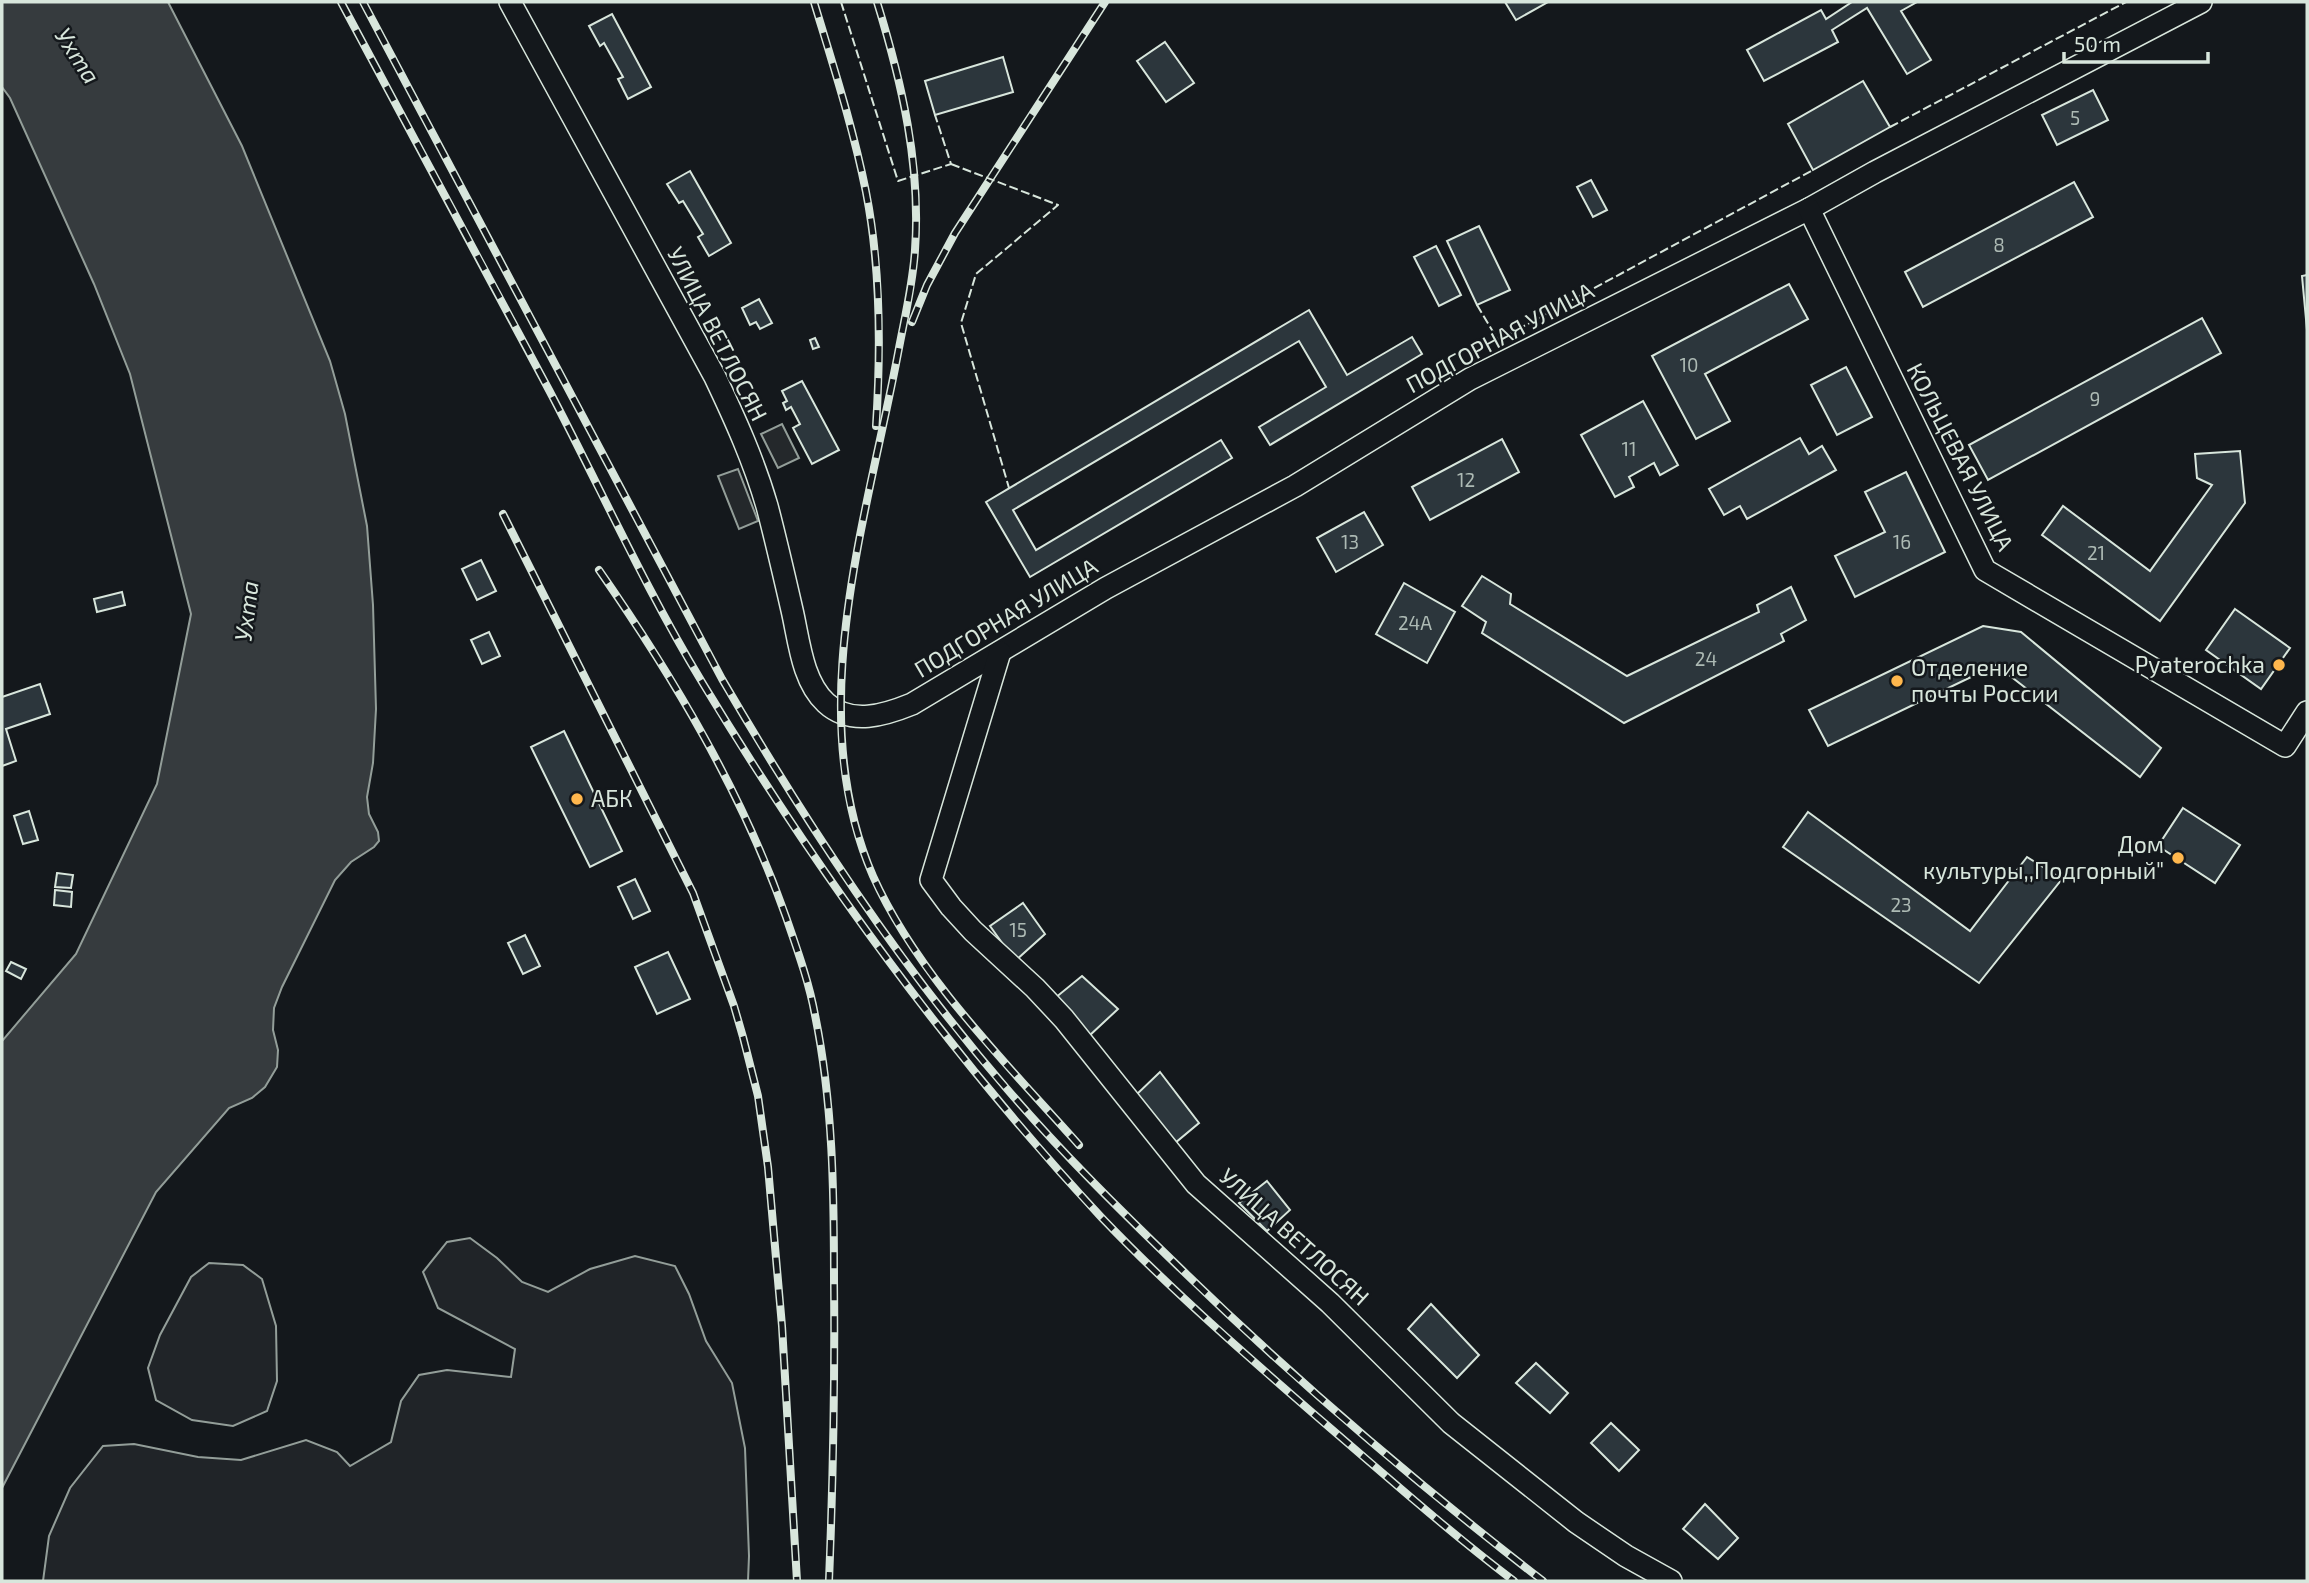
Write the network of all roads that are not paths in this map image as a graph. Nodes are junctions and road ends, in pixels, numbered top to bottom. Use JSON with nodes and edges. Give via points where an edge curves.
{"nodes":[{"id":1,"x":510,"y":2,"type":"edge"},
{"id":2,"x":2200,"y":2,"type":"edge"},
{"id":3,"x":1809,"y":209,"type":"junction"},
{"id":4,"x":1000,"y":652,"type":"junction"},
{"id":5,"x":831,"y":707,"type":"joint"},
{"id":6,"x":2307,"y":712,"type":"edge"},
{"id":7,"x":1671,"y":1581,"type":"edge"}],
"edges":[{"from":1,"to":5,"type":"street","name":"УЛИЦА ВЕТЛОСЯН","via":[[715,377],[754,466],[808,674]]},
{"from":2,"to":3,"type":"street","name":"ПОДГОРНАЯ УЛИЦА"},
{"from":3,"to":4,"type":"street","name":"ПОДГОРНАЯ УЛИЦА","via":[[1470,379],[1295,486],[1106,588]]},
{"from":3,"to":6,"type":"street","name":"КОЛЬЦЕВАЯ УЛИЦА","via":[[1985,570],[2285,746]]},
{"from":4,"to":5,"type":"street","name":"ПОДГОРНАЯ УЛИЦА","via":[[912,704],[887,713],[863,717]]},
{"from":4,"to":7,"type":"street","name":"УЛИЦА ВЕТЛОСЯН","via":[[931,880],[951,907],[1064,1019],[1196,1184],[1331,1303],[1451,1423],[1576,1522]]}]}
